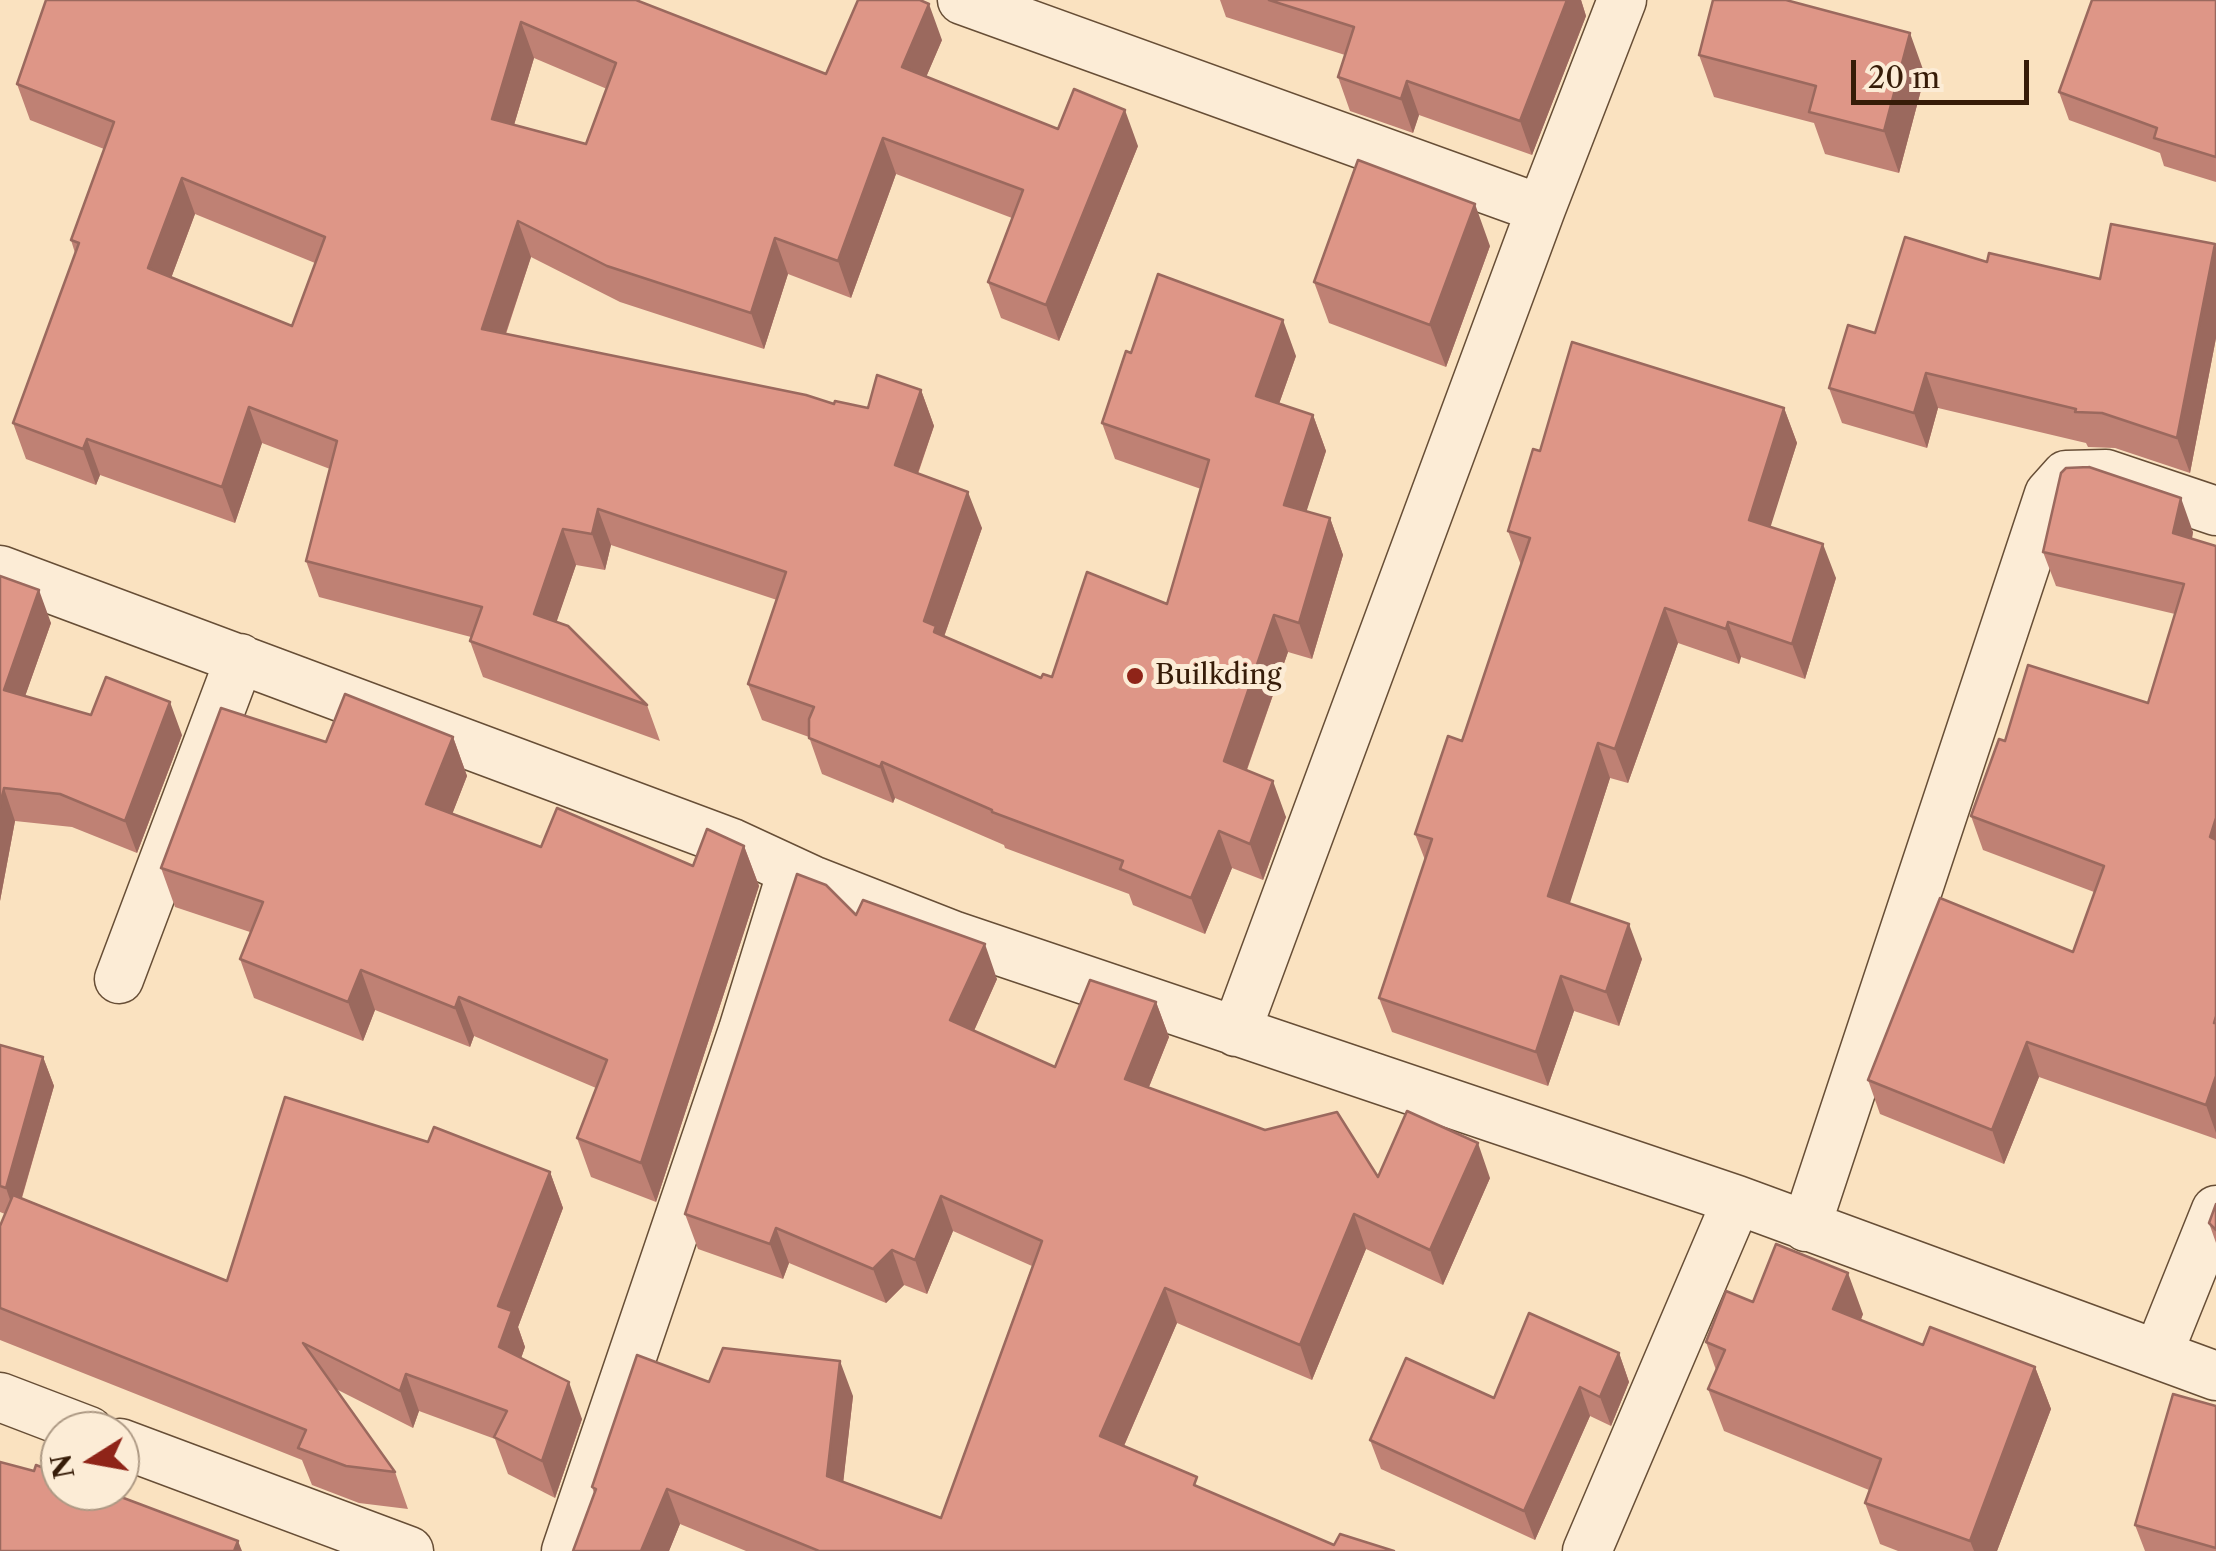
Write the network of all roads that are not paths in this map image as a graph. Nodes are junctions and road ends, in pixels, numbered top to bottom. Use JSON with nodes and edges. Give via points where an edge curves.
{"nodes":[{"id":1,"x":962,"y":0,"type":"edge"},
{"id":2,"x":1622,"y":0,"type":"edge"},
{"id":3,"x":1541,"y":208,"type":"junction"},
{"id":4,"x":2216,"y":511,"type":"edge"},
{"id":5,"x":0,"y":570,"type":"edge"},
{"id":6,"x":240,"y":658,"type":"junction"},
{"id":7,"x":792,"y":870,"type":"junction"},
{"id":8,"x":119,"y":979,"type":"dead end"},
{"id":9,"x":1236,"y":1032,"type":"junction"},
{"id":10,"x":1737,"y":1200,"type":"junction"},
{"id":11,"x":2216,"y":1210,"type":"edge"},
{"id":12,"x":1806,"y":1227,"type":"junction"},
{"id":13,"x":2158,"y":1354,"type":"junction"},
{"id":14,"x":2216,"y":1376,"type":"edge"},
{"id":15,"x":0,"y":1398,"type":"edge"},
{"id":16,"x":40,"y":1413,"type":"edge"},
{"id":17,"x":140,"y":1450,"type":"edge"},
{"id":18,"x":409,"y":1551,"type":"edge"},
{"id":19,"x":566,"y":1551,"type":"edge"},
{"id":20,"x":1587,"y":1551,"type":"edge"}],
"edges":[{"from":1,"to":3,"type":"street"},
{"from":2,"to":3,"type":"street"},
{"from":3,"to":9,"type":"street"},
{"from":4,"to":12,"type":"street","via":[[2106,474],[2066,475],[2049,494]]},
{"from":5,"to":6,"type":"street"},
{"from":6,"to":7,"type":"street"},
{"from":6,"to":8,"type":"street"},
{"from":7,"to":9,"type":"street","via":[[955,936]]},
{"from":7,"to":19,"type":"street"},
{"from":9,"to":10,"type":"street"},
{"from":10,"to":12,"type":"street"},
{"from":10,"to":20,"type":"street"},
{"from":11,"to":13,"type":"street"},
{"from":12,"to":13,"type":"street"},
{"from":13,"to":14,"type":"street"},
{"from":15,"to":16,"type":"street"},
{"from":17,"to":18,"type":"street"}]}
